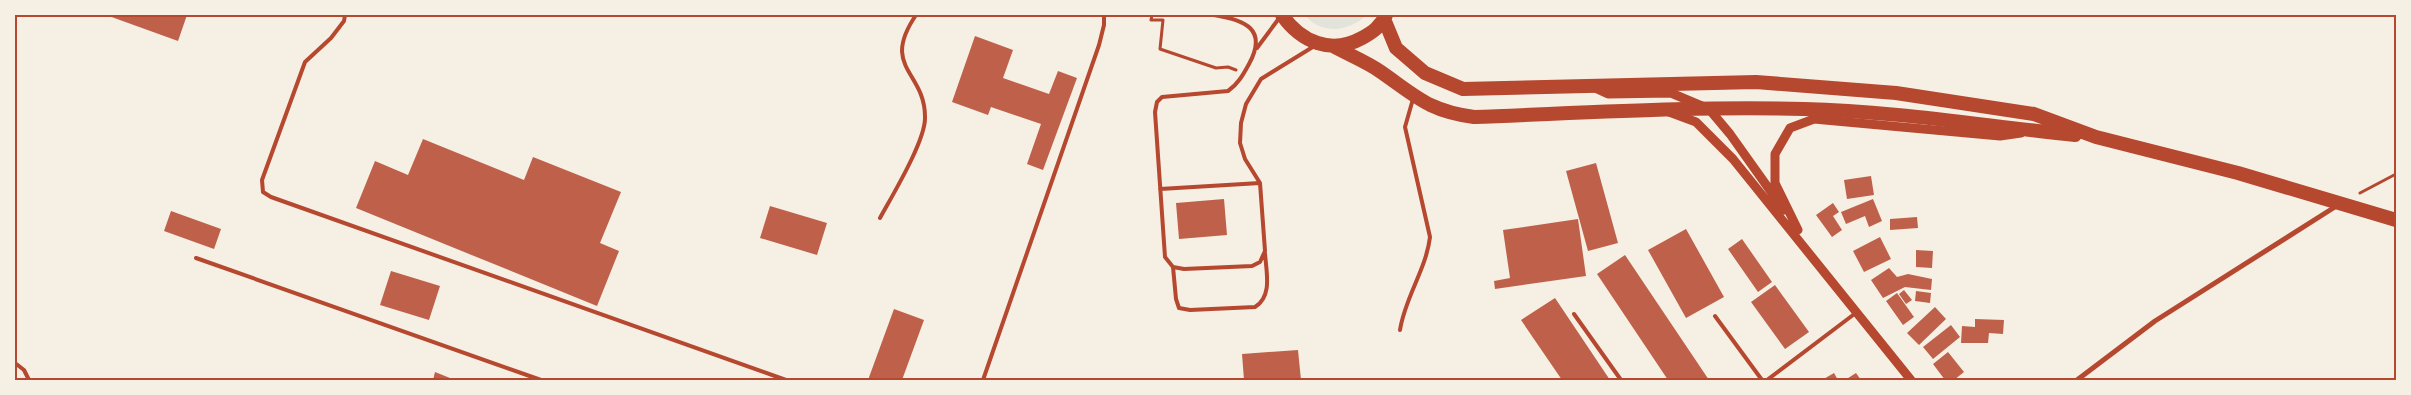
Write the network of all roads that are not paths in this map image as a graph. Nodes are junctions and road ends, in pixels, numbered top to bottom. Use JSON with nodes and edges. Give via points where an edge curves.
{"nodes":[{"id":1,"x":345,"y":15,"type":"edge"},
{"id":2,"x":916,"y":15,"type":"edge"},
{"id":3,"x":1104,"y":15,"type":"edge"},
{"id":4,"x":1214,"y":15,"type":"edge"},
{"id":5,"x":1282,"y":15,"type":"edge"},
{"id":6,"x":1385,"y":17,"type":"edge"},
{"id":7,"x":1318,"y":44,"type":"junction"},
{"id":8,"x":1333,"y":46,"type":"junction"},
{"id":9,"x":1257,"y":48,"type":"junction"},
{"id":10,"x":1586,"y":85,"type":"junction"},
{"id":11,"x":1414,"y":98,"type":"junction"},
{"id":12,"x":1708,"y":109,"type":"junction"},
{"id":13,"x":1665,"y":110,"type":"junction"},
{"id":14,"x":2039,"y":131,"type":"junction"},
{"id":15,"x":2096,"y":137,"type":"junction"},
{"id":16,"x":1260,"y":183,"type":"junction"},
{"id":17,"x":1160,"y":189,"type":"junction"},
{"id":18,"x":2340,"y":204,"type":"junction"},
{"id":19,"x":880,"y":218,"type":"dead end"},
{"id":20,"x":2396,"y":220,"type":"edge"},
{"id":21,"x":1798,"y":230,"type":"junction"},
{"id":22,"x":1265,"y":251,"type":"junction"},
{"id":23,"x":196,"y":258,"type":"dead end"},
{"id":24,"x":1173,"y":266,"type":"junction"},
{"id":25,"x":1827,"y":274,"type":"junction"},
{"id":26,"x":1857,"y":312,"type":"junction"},
{"id":27,"x":1574,"y":314,"type":"dead end"},
{"id":28,"x":1715,"y":316,"type":"dead end"},
{"id":29,"x":1400,"y":330,"type":"dead end"},
{"id":30,"x":15,"y":363,"type":"edge"},
{"id":31,"x":29,"y":380,"type":"edge"},
{"id":32,"x":541,"y":380,"type":"edge"},
{"id":33,"x":786,"y":380,"type":"edge"},
{"id":34,"x":983,"y":380,"type":"edge"},
{"id":35,"x":1621,"y":380,"type":"edge"},
{"id":36,"x":1762,"y":380,"type":"edge"},
{"id":37,"x":1767,"y":380,"type":"edge"},
{"id":38,"x":1911,"y":380,"type":"edge"},
{"id":39,"x":2077,"y":380,"type":"edge"}],
"edges":[{"from":1,"to":33,"type":"lane","via":[[331,38],[305,62],[262,180],[263,192]]},
{"from":2,"to":19,"type":"lane","via":[[902,41],[902,59],[921,98],[926,118],[921,138]]},
{"from":3,"to":34,"type":"lane","via":[[1104,25]]},
{"from":4,"to":9,"type":"lane","via":[[1237,19],[1250,28]]},
{"from":5,"to":7,"type":"highway","via":[[1302,37]]},
{"from":5,"to":9,"type":"lane"},
{"from":6,"to":8,"type":"highway","via":[[1376,30],[1349,45]]},
{"from":6,"to":10,"type":"highway","via":[[1396,48],[1426,74],[1463,90]]},
{"from":7,"to":8,"type":"highway"},
{"from":7,"to":16,"type":"lane","via":[[1261,79],[1246,104],[1240,143],[1245,159]]},
{"from":8,"to":11,"type":"highway","via":[[1380,71]]},
{"from":9,"to":17,"type":"lane","via":[[1237,85],[1228,91],[1162,97],[1157,102]]},
{"from":10,"to":12,"type":"street","via":[[1608,94],[1671,93]]},
{"from":10,"to":15,"type":"highway","via":[[1756,82],[1896,93],[2034,114]]},
{"from":11,"to":13,"type":"highway","via":[[1448,114],[1474,117]]},
{"from":11,"to":29,"type":"lane","via":[[1405,127],[1430,237],[1428,254],[1402,316]]},
{"from":12,"to":13,"type":"highway"},
{"from":12,"to":14,"type":"highway","via":[[1805,109],[1965,121]]},
{"from":12,"to":21,"type":"street","via":[[1730,134]]},
{"from":13,"to":25,"type":"street","via":[[1696,122],[1733,159]]},
{"from":14,"to":15,"type":"highway"},
{"from":14,"to":21,"type":"street","via":[[2000,136],[1814,119],[1790,128],[1775,154],[1775,183]]},
{"from":15,"to":18,"type":"highway"},
{"from":16,"to":17,"type":"lane"},
{"from":16,"to":22,"type":"lane"},
{"from":17,"to":24,"type":"lane","via":[[1165,256]]},
{"from":18,"to":20,"type":"highway"},
{"from":18,"to":39,"type":"street","via":[[2155,321]]},
{"from":21,"to":25,"type":"street"},
{"from":22,"to":24,"type":"lane","via":[[1260,262],[1252,266],[1184,270]]},
{"from":22,"to":24,"type":"lane","via":[[1267,294],[1255,307],[1179,308]]},
{"from":23,"to":32,"type":"lane"},
{"from":25,"to":26,"type":"street"},
{"from":26,"to":37,"type":"lane"},
{"from":26,"to":38,"type":"street"},
{"from":27,"to":35,"type":"lane"},
{"from":28,"to":36,"type":"lane"},
{"from":30,"to":31,"type":"lane"}]}
